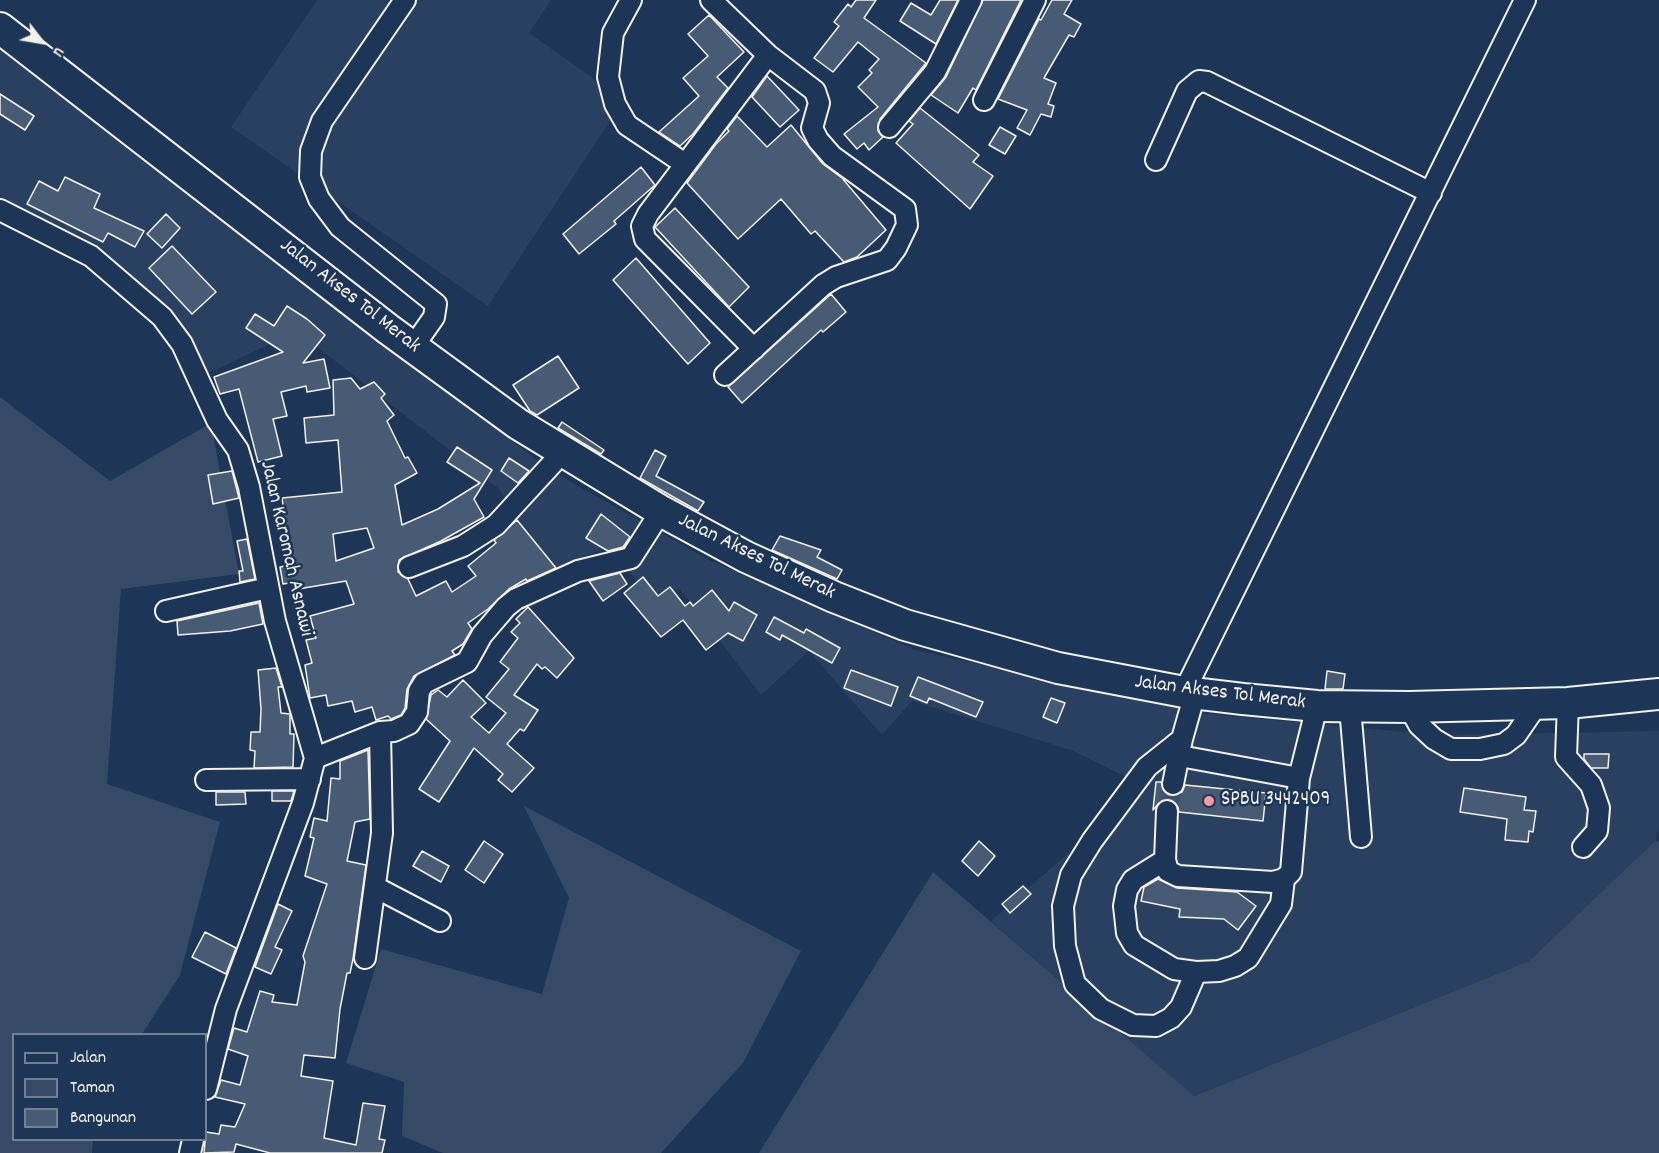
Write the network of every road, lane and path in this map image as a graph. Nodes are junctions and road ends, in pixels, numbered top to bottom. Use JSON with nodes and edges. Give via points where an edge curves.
{"nodes":[{"id":1,"x":405,"y":0,"type":"edge"},
{"id":2,"x":631,"y":0,"type":"edge"},
{"id":3,"x":711,"y":0,"type":"edge"},
{"id":4,"x":971,"y":0,"type":"edge"},
{"id":5,"x":1035,"y":0,"type":"edge"},
{"id":6,"x":1525,"y":0,"type":"edge"},
{"id":7,"x":0,"y":28,"type":"edge"},
{"id":8,"x":768,"y":55,"type":"junction"},
{"id":9,"x":984,"y":100,"type":"dead end"},
{"id":10,"x":889,"y":127,"type":"dead end"},
{"id":11,"x":1156,"y":160,"type":"dead end"},
{"id":12,"x":685,"y":165,"type":"junction"},
{"id":13,"x":1431,"y":194,"type":"junction"},
{"id":14,"x":0,"y":210,"type":"edge"},
{"id":15,"x":413,"y":347,"type":"junction"},
{"id":16,"x":754,"y":349,"type":"junction"},
{"id":17,"x":725,"y":375,"type":"dead end"},
{"id":18,"x":562,"y":453,"type":"junction"},
{"id":19,"x":661,"y":511,"type":"junction"},
{"id":20,"x":409,"y":567,"type":"dead end"},
{"id":21,"x":268,"y":588,"type":"junction"},
{"id":22,"x":166,"y":612,"type":"dead end"},
{"id":23,"x":1190,"y":692,"type":"junction"},
{"id":24,"x":1659,"y":694,"type":"edge"},
{"id":25,"x":1538,"y":703,"type":"junction"},
{"id":26,"x":1568,"y":703,"type":"junction"},
{"id":27,"x":1317,"y":706,"type":"junction"},
{"id":28,"x":1350,"y":707,"type":"junction"},
{"id":29,"x":1409,"y":708,"type":"junction"},
{"id":30,"x":380,"y":732,"type":"junction"},
{"id":31,"x":1181,"y":747,"type":"junction"},
{"id":32,"x":315,"y":758,"type":"junction"},
{"id":33,"x":310,"y":778,"type":"junction"},
{"id":34,"x":1299,"y":778,"type":"junction"},
{"id":35,"x":206,"y":780,"type":"dead end"},
{"id":36,"x":1173,"y":784,"type":"tunnel mouth"},
{"id":37,"x":1167,"y":811,"type":"tunnel mouth"},
{"id":38,"x":1361,"y":837,"type":"dead end"},
{"id":39,"x":1583,"y":847,"type":"dead end"},
{"id":40,"x":1165,"y":860,"type":"junction"},
{"id":41,"x":1284,"y":879,"type":"junction"},
{"id":42,"x":375,"y":887,"type":"junction"},
{"id":43,"x":440,"y":921,"type":"dead end"},
{"id":44,"x":365,"y":958,"type":"dead end"},
{"id":45,"x":1196,"y":972,"type":"junction"},
{"id":46,"x":207,"y":1085,"type":"edge"}],
"edges":[{"from":1,"to":15,"type":"street","via":[[322,121],[311,151],[310,177],[319,199],[340,227],[436,304],[434,317]]},
{"from":2,"to":12,"type":"street","via":[[613,33],[608,77],[615,104],[627,125]]},
{"from":3,"to":8,"type":"street"},
{"from":4,"to":10,"type":"street","via":[[935,72]]},
{"from":5,"to":9,"type":"street"},
{"from":6,"to":13,"type":"street"},
{"from":7,"to":15,"type":"highway","name":"Jalan Akses Tol Merak"},
{"from":8,"to":12,"type":"street"},
{"from":8,"to":16,"type":"street","via":[[818,95],[812,128],[818,140],[832,156],[904,209],[907,225],[887,260],[823,285]]},
{"from":11,"to":13,"type":"street","via":[[1187,91],[1199,81]]},
{"from":12,"to":16,"type":"street","via":[[648,214],[642,226],[645,239]]},
{"from":13,"to":23,"type":"street"},
{"from":14,"to":21,"type":"street","name":"Jalan Karomah Asnawi","via":[[91,256],[172,329],[217,420],[238,450]]},
{"from":15,"to":18,"type":"highway","name":"Jalan Akses Tol Merak"},
{"from":16,"to":17,"type":"street"},
{"from":18,"to":19,"type":"highway","name":"Jalan Akses Tol Merak"},
{"from":18,"to":20,"type":"street","via":[[489,530],[463,546]]},
{"from":19,"to":23,"type":"highway","name":"Jalan Akses Tol Merak","via":[[782,573],[905,625],[1058,668]]},
{"from":19,"to":30,"type":"street","via":[[631,558],[578,571],[516,599],[497,615],[467,663],[424,683],[417,712],[409,724]]},
{"from":21,"to":22,"type":"street"},
{"from":21,"to":32,"type":"street","name":"Jalan Karomah Asnawi"},
{"from":23,"to":27,"type":"highway","name":"Jalan Akses Tol Merak"},
{"from":23,"to":31,"type":"street"},
{"from":24,"to":26,"type":"highway","name":"Jalan Akses Tol Merak"},
{"from":25,"to":26,"type":"highway","name":"Jalan Akses Tol Merak"},
{"from":25,"to":29,"type":"highway","name":"Jalan Akses Tol Merak"},
{"from":25,"to":29,"type":"street","via":[[1516,735],[1503,744],[1480,749],[1451,748],[1434,739]]},
{"from":26,"to":39,"type":"street","via":[[1566,757],[1591,785],[1599,808],[1597,831]]},
{"from":27,"to":28,"type":"highway","name":"Jalan Akses Tol Merak"},
{"from":27,"to":34,"type":"street"},
{"from":28,"to":29,"type":"highway","name":"Jalan Akses Tol Merak"},
{"from":28,"to":38,"type":"street"},
{"from":30,"to":32,"type":"street"},
{"from":30,"to":42,"type":"street","via":[[382,833]]},
{"from":31,"to":34,"type":"street"},
{"from":31,"to":36,"type":"street"},
{"from":31,"to":45,"type":"street","via":[[1147,767],[1071,875],[1063,906],[1065,946],[1075,984],[1101,1009],[1133,1025],[1156,1026],[1171,1018],[1181,1007]]},
{"from":32,"to":33,"type":"street"},
{"from":33,"to":35,"type":"street"},
{"from":33,"to":46,"type":"street","via":[[226,1009]]},
{"from":34,"to":41,"type":"street","via":[[1291,872]]},
{"from":37,"to":40,"type":"street"},
{"from":40,"to":41,"type":"street","via":[[1168,871],[1178,876],[1273,882]]},
{"from":40,"to":45,"type":"street","via":[[1141,873],[1127,890],[1127,933],[1134,945],[1162,964]]},
{"from":41,"to":45,"type":"street","via":[[1281,904],[1248,958],[1219,971]]},
{"from":42,"to":43,"type":"street"},
{"from":42,"to":44,"type":"street"}]}
